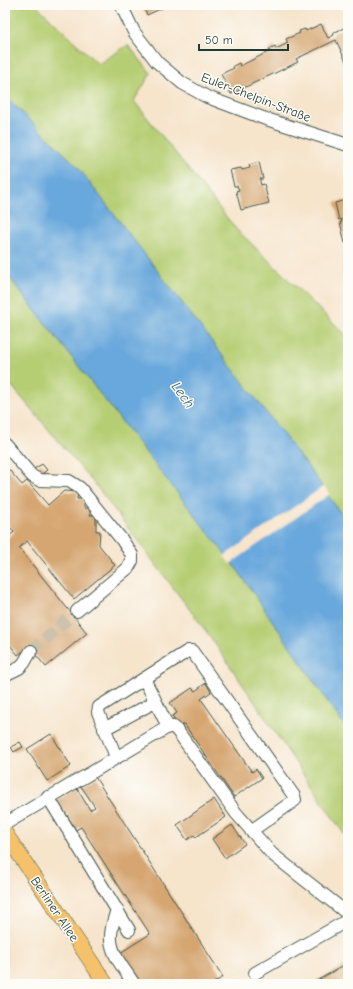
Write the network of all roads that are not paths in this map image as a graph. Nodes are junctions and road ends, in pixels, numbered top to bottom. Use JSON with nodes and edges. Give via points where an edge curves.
{"nodes":[{"id":1,"x":121,"y":5,"type":"edge"},
{"id":2,"x":348,"y":145,"type":"edge"},
{"id":3,"x":5,"y":444,"type":"edge"},
{"id":4,"x":77,"y":611,"type":"tunnel mouth"},
{"id":5,"x":31,"y":651,"type":"tunnel mouth"},
{"id":6,"x":5,"y":675,"type":"edge"},
{"id":7,"x":144,"y":679,"type":"junction"},
{"id":8,"x":154,"y":698,"type":"junction"},
{"id":9,"x":168,"y":727,"type":"junction"},
{"id":10,"x":104,"y":728,"type":"junction"},
{"id":11,"x":116,"y":757,"type":"junction"},
{"id":12,"x":48,"y":797,"type":"junction"},
{"id":13,"x":5,"y":824,"type":"edge"},
{"id":14,"x":251,"y":831,"type":"junction"},
{"id":15,"x":5,"y":833,"type":"edge"},
{"id":16,"x":117,"y":909,"type":"junction"},
{"id":17,"x":348,"y":914,"type":"edge"},
{"id":18,"x":348,"y":920,"type":"edge"},
{"id":19,"x":129,"y":930,"type":"dead end"},
{"id":20,"x":255,"y":973,"type":"dead end"},
{"id":21,"x":106,"y":984,"type":"edge"},
{"id":22,"x":134,"y":984,"type":"edge"}],
"edges":[{"from":1,"to":2,"type":"street","name":"Euler-Chelpin-Straße","via":[[134,32],[157,62],[182,83],[207,97],[263,118]]},
{"from":3,"to":4,"type":"street","via":[[32,476],[39,480],[69,482],[80,488],[132,555],[128,568]]},
{"from":5,"to":6,"type":"street","via":[[19,668]]},
{"from":7,"to":8,"type":"street"},
{"from":7,"to":10,"type":"street","via":[[100,707],[98,712]]},
{"from":7,"to":14,"type":"street","via":[[188,651],[192,651],[294,796],[295,800]]},
{"from":8,"to":9,"type":"street"},
{"from":8,"to":10,"type":"street","via":[[151,704]]},
{"from":9,"to":11,"type":"street"},
{"from":9,"to":14,"type":"street","via":[[174,727],[179,733]]},
{"from":10,"to":11,"type":"street"},
{"from":11,"to":12,"type":"street"},
{"from":12,"to":13,"type":"street"},
{"from":12,"to":16,"type":"street"},
{"from":14,"to":17,"type":"street","via":[[272,854]]},
{"from":15,"to":21,"type":"main road","name":"Berliner Allee"},
{"from":16,"to":19,"type":"street"},
{"from":16,"to":22,"type":"street","via":[[111,940],[117,957]]},
{"from":18,"to":20,"type":"street"}]}
